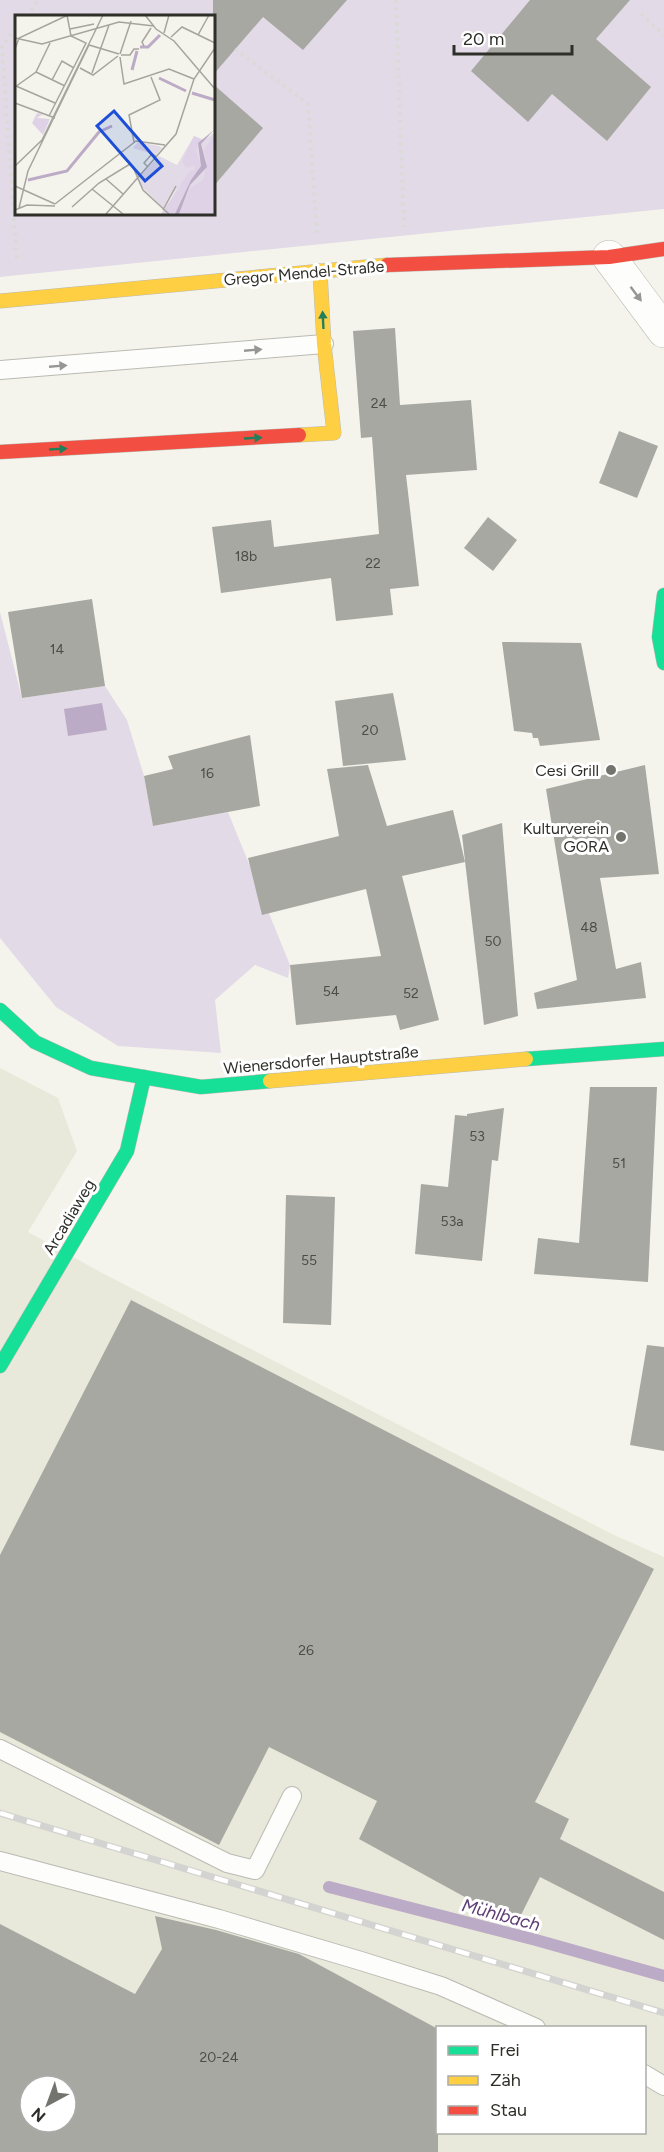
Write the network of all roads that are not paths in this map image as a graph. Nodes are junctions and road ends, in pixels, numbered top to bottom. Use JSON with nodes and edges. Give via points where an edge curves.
{"nodes":[{"id":1,"x":664,"y":249,"type":"edge"},
{"id":2,"x":609,"y":257,"type":"junction"},
{"id":3,"x":320,"y":271,"type":"junction"},
{"id":4,"x":0,"y":301,"type":"edge"},
{"id":5,"x":664,"y":331,"type":"edge"},
{"id":6,"x":324,"y":344,"type":"junction"},
{"id":7,"x":0,"y":370,"type":"edge"},
{"id":8,"x":0,"y":452,"type":"edge"},
{"id":9,"x":664,"y":595,"type":"edge"},
{"id":10,"x":664,"y":663,"type":"edge"},
{"id":11,"x":0,"y":1010,"type":"edge"},
{"id":12,"x":664,"y":1050,"type":"edge"},
{"id":13,"x":144,"y":1077,"type":"junction"},
{"id":14,"x":0,"y":1366,"type":"edge"},
{"id":15,"x":0,"y":1749,"type":"edge"},
{"id":16,"x":292,"y":1796,"type":"dead end"},
{"id":17,"x":0,"y":1861,"type":"edge"},
{"id":18,"x":531,"y":2026,"type":"edge"},
{"id":19,"x":646,"y":2075,"type":"edge"},
{"id":20,"x":664,"y":2086,"type":"edge"}],
"edges":[{"from":1,"to":2,"type":"street","name":"Gregor Mendel-Straße"},
{"from":2,"to":3,"type":"street","name":"Gregor Mendel-Straße","via":[[405,263]]},
{"from":2,"to":5,"type":"street","one_way":true},
{"from":3,"to":4,"type":"street","name":"Gregor Mendel-Straße"},
{"from":6,"to":3,"type":"street","one_way":true},
{"from":7,"to":6,"type":"lane","one_way":true},
{"from":8,"to":6,"type":"street","one_way":true,"via":[[334,433]]},
{"from":9,"to":10,"type":"street","via":[[659,637]]},
{"from":11,"to":13,"type":"street","name":"Wienersdorfer Hauptstraße","via":[[35,1042],[91,1068]]},
{"from":12,"to":13,"type":"street","name":"Wienersdorfer Hauptstraße","via":[[201,1087]]},
{"from":13,"to":14,"type":"street","name":"Arcadiaweg","via":[[128,1151]]},
{"from":15,"to":16,"type":"lane","via":[[227,1863],[255,1870]]},
{"from":17,"to":18,"type":"lane","via":[[361,1961],[441,1986]]},
{"from":19,"to":20,"type":"lane"}]}
